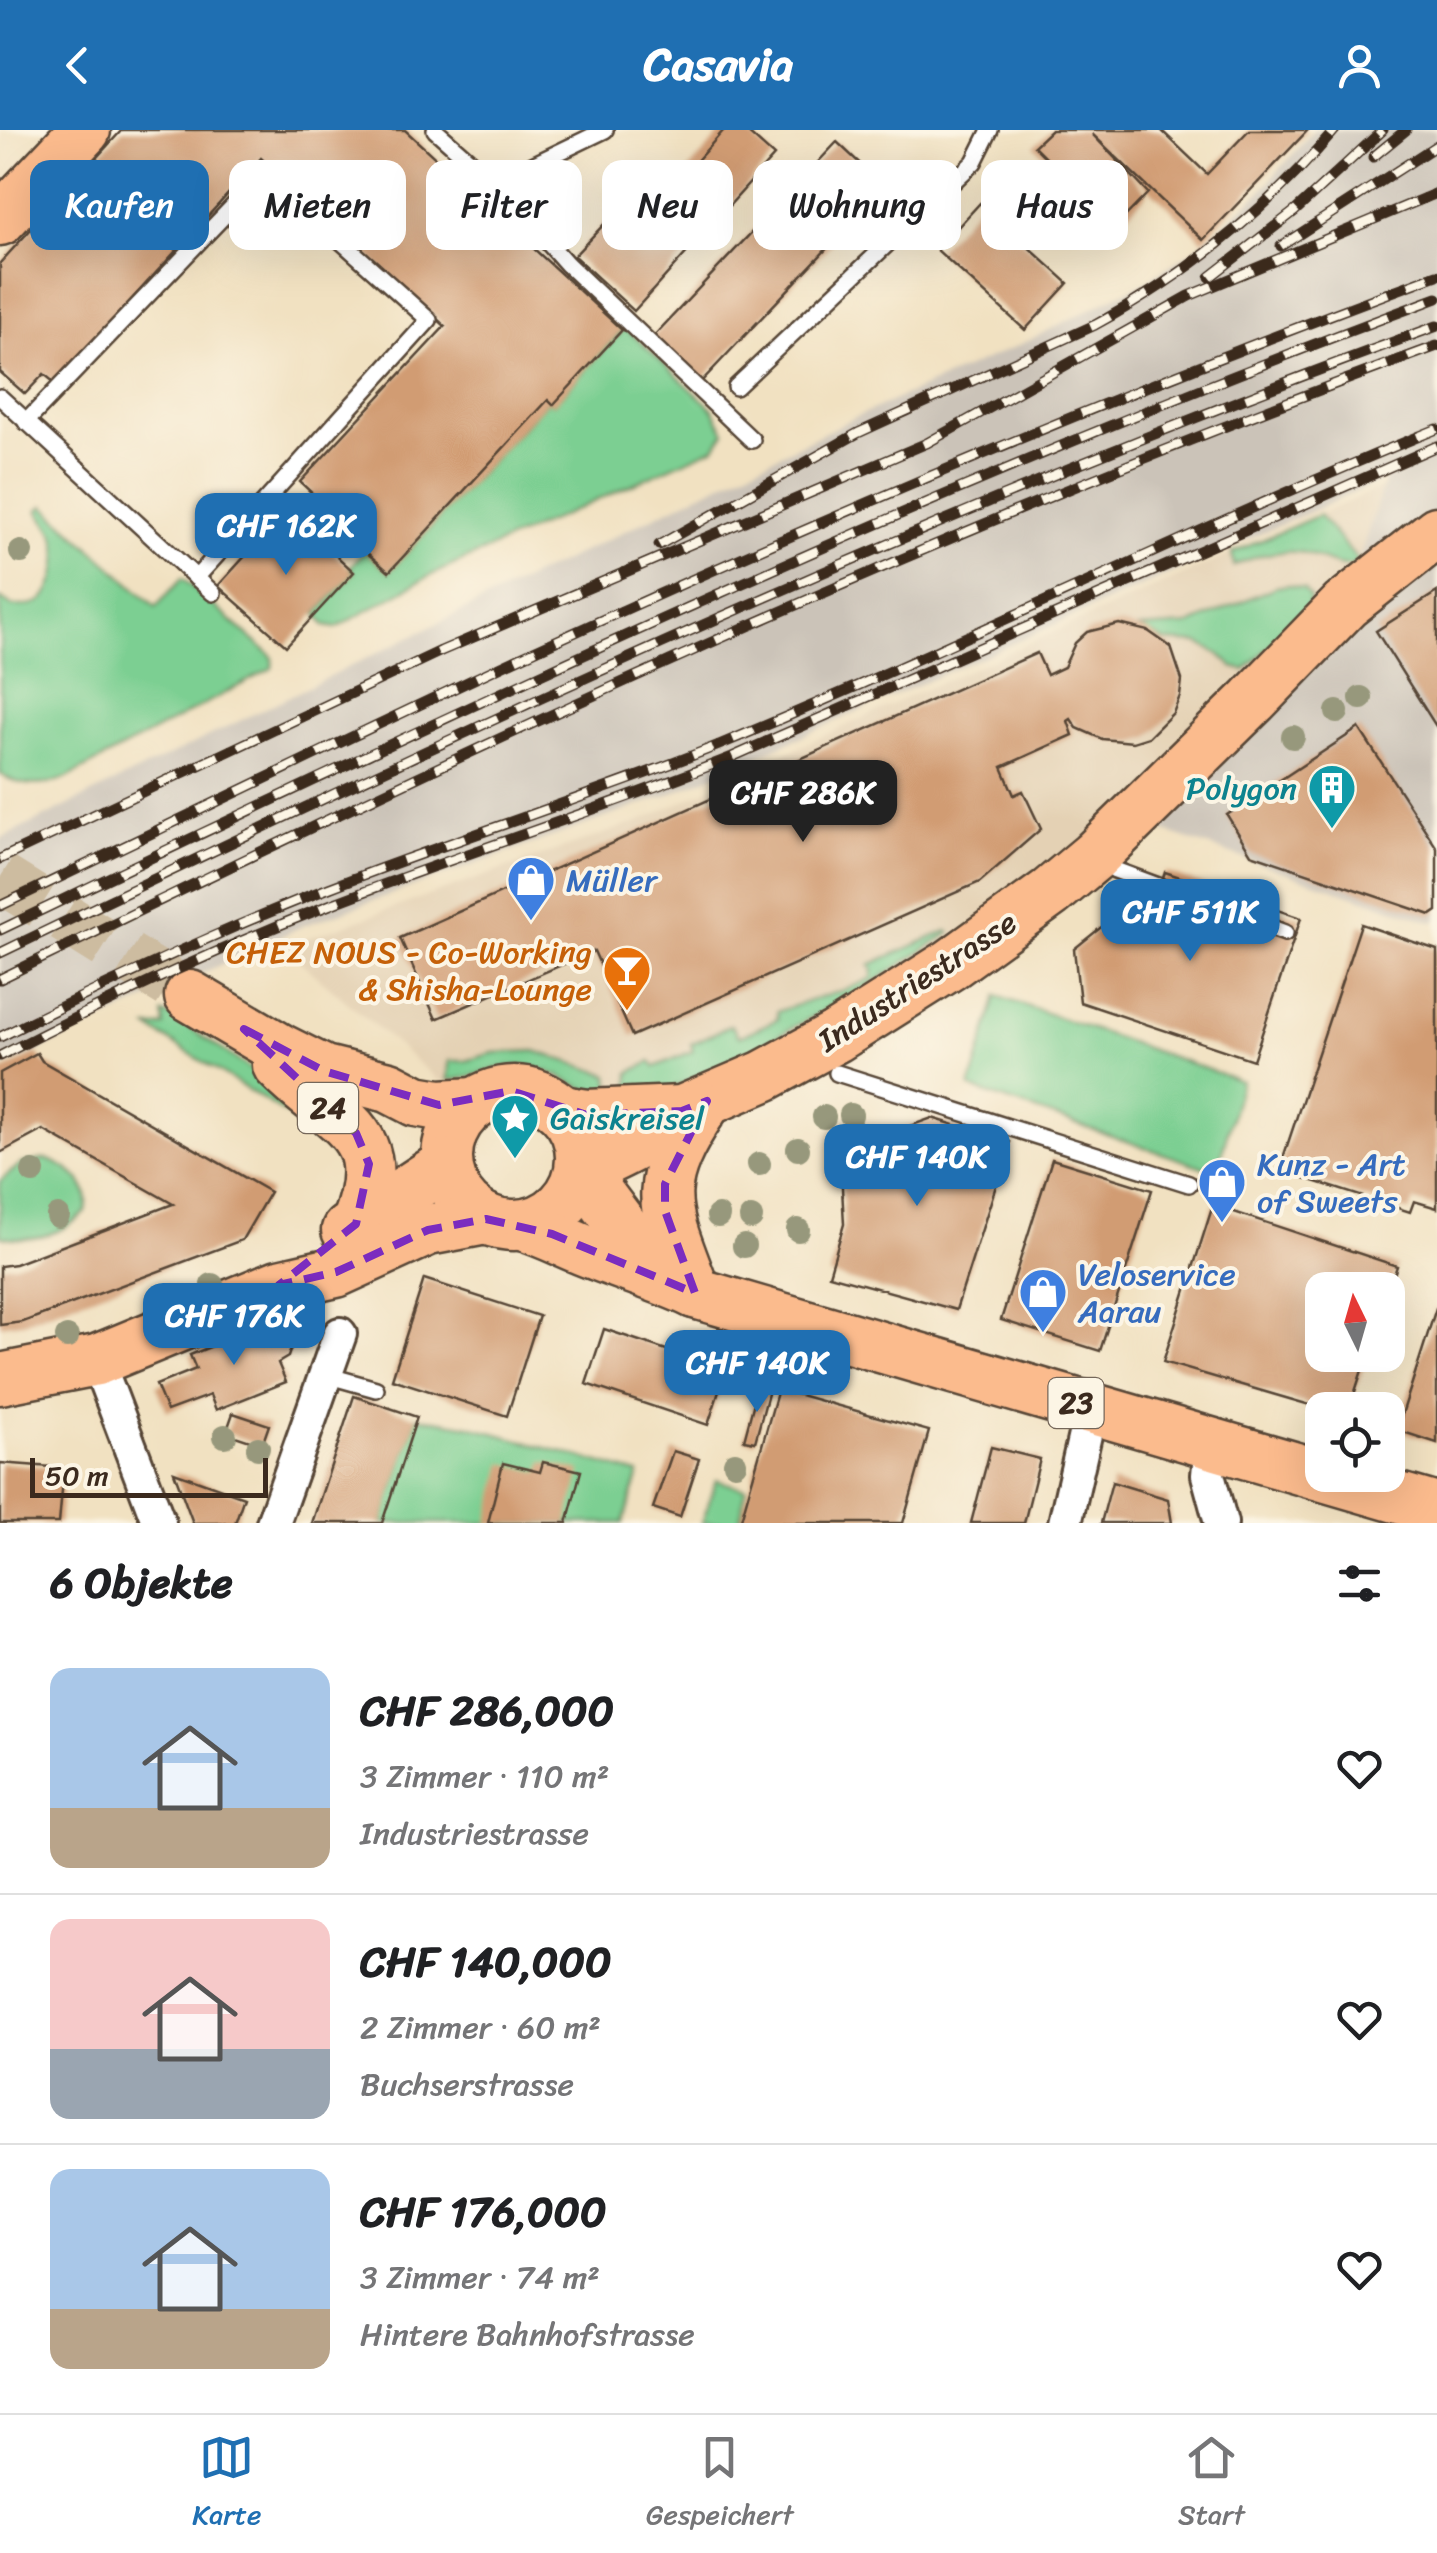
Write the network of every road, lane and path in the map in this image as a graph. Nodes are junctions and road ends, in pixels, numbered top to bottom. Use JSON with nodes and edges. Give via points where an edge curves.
{"nodes":[{"id":1,"x":85,"y":130,"type":"edge"},
{"id":2,"x":435,"y":130,"type":"edge"},
{"id":3,"x":605,"y":130,"type":"edge"},
{"id":4,"x":990,"y":130,"type":"edge"},
{"id":5,"x":469,"y":160,"type":"edge"},
{"id":6,"x":543,"y":160,"type":"edge"},
{"id":7,"x":0,"y":220,"type":"edge"},
{"id":8,"x":555,"y":250,"type":"edge"},
{"id":9,"x":736,"y":386,"type":"dead end"},
{"id":10,"x":0,"y":397,"type":"edge"},
{"id":11,"x":26,"y":422,"type":"junction"},
{"id":12,"x":752,"y":440,"type":"dead end"},
{"id":13,"x":1437,"y":532,"type":"edge"},
{"id":14,"x":196,"y":578,"type":"junction"},
{"id":15,"x":212,"y":592,"type":"dead end"},
{"id":16,"x":1094,"y":856,"type":"junction"},
{"id":17,"x":1285,"y":933,"type":"dead end"},
{"id":18,"x":190,"y":996,"type":"tunnel mouth"},
{"id":19,"x":244,"y":1028,"type":"junction"},
{"id":20,"x":324,"y":1070,"type":"junction"},
{"id":21,"x":837,"y":1073,"type":"dead end"},
{"id":22,"x":476,"y":1103,"type":"junction"},
{"id":23,"x":694,"y":1106,"type":"junction"},
{"id":24,"x":562,"y":1111,"type":"junction"},
{"id":25,"x":447,"y":1164,"type":"junction"},
{"id":26,"x":580,"y":1170,"type":"junction"},
{"id":27,"x":1189,"y":1184,"type":"dead end"},
{"id":28,"x":356,"y":1224,"type":"junction"},
{"id":29,"x":482,"y":1224,"type":"junction"},
{"id":30,"x":569,"y":1242,"type":"junction"},
{"id":31,"x":677,"y":1284,"type":"junction"},
{"id":32,"x":278,"y":1285,"type":"junction"},
{"id":33,"x":340,"y":1334,"type":"dead end"},
{"id":34,"x":97,"y":1360,"type":"junction"},
{"id":35,"x":326,"y":1376,"type":"junction"},
{"id":36,"x":0,"y":1379,"type":"edge"},
{"id":37,"x":376,"y":1389,"type":"dead end"},
{"id":38,"x":1091,"y":1408,"type":"junction"},
{"id":39,"x":1211,"y":1444,"type":"junction"},
{"id":40,"x":1376,"y":1507,"type":"edge"},
{"id":41,"x":1437,"y":1509,"type":"edge"},
{"id":42,"x":158,"y":1523,"type":"edge"},
{"id":43,"x":273,"y":1523,"type":"edge"},
{"id":44,"x":1064,"y":1523,"type":"edge"},
{"id":45,"x":1221,"y":1523,"type":"edge"}],
"edges":[{"from":1,"to":7,"type":"main road"},
{"from":2,"to":5,"type":"lane"},
{"from":3,"to":6,"type":"lane"},
{"from":4,"to":9,"type":"lane","via":[[974,162]]},
{"from":8,"to":12,"type":"lane"},
{"from":10,"to":11,"type":"lane"},
{"from":11,"to":14,"type":"lane"},
{"from":11,"to":14,"type":"lane","via":[[265,173],[429,320]]},
{"from":13,"to":16,"type":"main road","name":"Industriestrasse","via":[[1344,605]]},
{"from":14,"to":15,"type":"lane"},
{"from":16,"to":17,"type":"lane","via":[[1115,870]]},
{"from":16,"to":23,"type":"main road","name":"Industriestrasse","via":[[918,986],[764,1076]]},
{"from":18,"to":19,"type":"main road","number":"24"},
{"from":19,"to":20,"type":"main road","number":"24"},
{"from":19,"to":28,"type":"main road","number":"24","via":[[298,1086],[356,1133],[368,1164],[368,1190]]},
{"from":20,"to":22,"type":"main road","number":"24","via":[[389,1087],[416,1102]]},
{"from":20,"to":25,"type":"main road","number":"24"},
{"from":21,"to":27,"type":"lane"},
{"from":22,"to":24,"type":"main road","via":[[530,1093]]},
{"from":22,"to":25,"type":"main road","via":[[457,1123]]},
{"from":23,"to":24,"type":"main road","name":"Industriestrasse"},
{"from":23,"to":26,"type":"main road","name":"Industriestrasse","via":[[661,1131]]},
{"from":23,"to":31,"type":"main road","via":[[665,1184]]},
{"from":24,"to":26,"type":"main road","via":[[578,1138]]},
{"from":25,"to":28,"type":"main road"},
{"from":25,"to":29,"type":"main road","via":[[459,1197]]},
{"from":26,"to":29,"type":"main road","via":[[560,1208],[542,1219]]},
{"from":26,"to":31,"type":"main road"},
{"from":28,"to":32,"type":"main road"},
{"from":29,"to":30,"type":"main road","number":"23"},
{"from":29,"to":30,"type":"main road","via":[[472,1234]]},
{"from":29,"to":32,"type":"main road","via":[[396,1242],[336,1272]]},
{"from":30,"to":31,"type":"main road","number":"23"},
{"from":31,"to":38,"type":"main road","number":"23"},
{"from":32,"to":34,"type":"main road"},
{"from":33,"to":35,"type":"street"},
{"from":34,"to":36,"type":"main road"},
{"from":34,"to":42,"type":"street"},
{"from":35,"to":37,"type":"lane"},
{"from":35,"to":43,"type":"street"},
{"from":38,"to":39,"type":"main road","number":"23"},
{"from":38,"to":44,"type":"street"},
{"from":39,"to":40,"type":"main road","number":"23"},
{"from":39,"to":45,"type":"street","via":[[1208,1475]]},
{"from":40,"to":41,"type":"main road","number":"23"}]}
